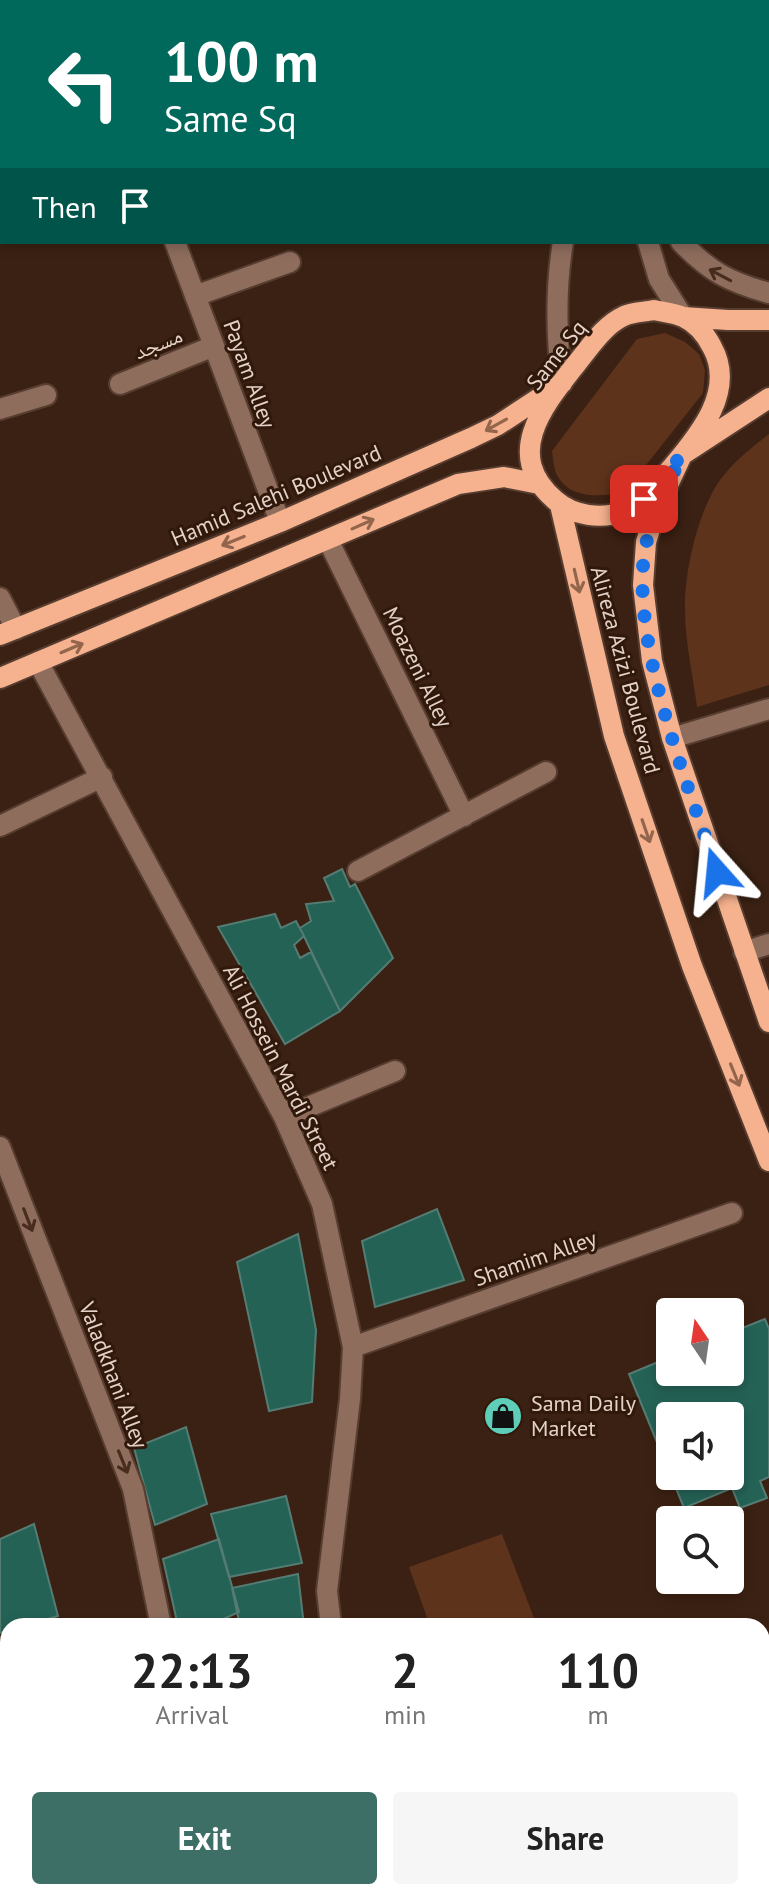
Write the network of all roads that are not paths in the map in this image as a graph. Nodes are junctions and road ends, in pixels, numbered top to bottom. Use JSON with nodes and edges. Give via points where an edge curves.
{"nodes":[{"id":1,"x":176,"y":244,"type":"edge"},
{"id":2,"x":563,"y":244,"type":"edge"},
{"id":3,"x":649,"y":244,"type":"edge"},
{"id":4,"x":683,"y":244,"type":"edge"},
{"id":5,"x":290,"y":262,"type":"dead end"},
{"id":6,"x":769,"y":293,"type":"edge"},
{"id":7,"x":195,"y":296,"type":"junction"},
{"id":8,"x":683,"y":317,"type":"junction"},
{"id":9,"x":769,"y":320,"type":"edge"},
{"id":10,"x":214,"y":346,"type":"junction"},
{"id":11,"x":562,"y":383,"type":"junction"},
{"id":12,"x":120,"y":384,"type":"dead end"},
{"id":13,"x":46,"y":395,"type":"dead end"},
{"id":14,"x":769,"y":398,"type":"edge"},
{"id":15,"x":0,"y":409,"type":"edge"},
{"id":16,"x":682,"y":455,"type":"junction"},
{"id":17,"x":539,"y":484,"type":"junction"},
{"id":18,"x":560,"y":505,"type":"junction"},
{"id":19,"x":280,"y":522,"type":"junction"},
{"id":20,"x":328,"y":540,"type":"junction"},
{"id":21,"x":0,"y":598,"type":"edge"},
{"id":22,"x":8,"y":632,"type":"edge"},
{"id":23,"x":38,"y":662,"type":"junction"},
{"id":24,"x":0,"y":678,"type":"edge"},
{"id":25,"x":769,"y":709,"type":"edge"},
{"id":26,"x":672,"y":738,"type":"junction"},
{"id":27,"x":546,"y":772,"type":"dead end"},
{"id":28,"x":102,"y":777,"type":"junction"},
{"id":29,"x":464,"y":816,"type":"junction"},
{"id":30,"x":0,"y":826,"type":"edge"},
{"id":31,"x":358,"y":871,"type":"dead end"},
{"id":32,"x":769,"y":944,"type":"edge"},
{"id":33,"x":744,"y":952,"type":"junction"},
{"id":34,"x":769,"y":1022,"type":"edge"},
{"id":35,"x":395,"y":1071,"type":"dead end"},
{"id":36,"x":284,"y":1117,"type":"junction"},
{"id":37,"x":0,"y":1147,"type":"edge"},
{"id":38,"x":769,"y":1161,"type":"edge"},
{"id":39,"x":732,"y":1213,"type":"dead end"},
{"id":40,"x":353,"y":1347,"type":"junction"},
{"id":41,"x":159,"y":1618,"type":"edge"},
{"id":42,"x":330,"y":1618,"type":"edge"}],
"edges":[{"from":1,"to":7,"type":"street","name":"Payam Alley"},
{"from":2,"to":11,"type":"street","via":[[557,277]]},
{"from":3,"to":8,"type":"street","via":[[659,279]]},
{"from":6,"to":4,"type":"street","one_way":true,"via":[[728,280]]},
{"from":5,"to":7,"type":"street"},
{"from":7,"to":10,"type":"street","name":"Payam Alley"},
{"from":8,"to":9,"type":"main road"},
{"from":8,"to":11,"type":"main road","name":"Same Sq","via":[[654,310],[624,316],[600,335]]},
{"from":8,"to":16,"type":"main road","via":[[705,334],[718,357],[721,384],[713,410]]},
{"from":10,"to":12,"type":"street","name":"مسجد"},
{"from":10,"to":19,"type":"street","name":"Payam Alley"},
{"from":11,"to":17,"type":"main road","name":"Same Sq","via":[[534,424],[530,444]]},
{"from":11,"to":19,"type":"main road","name":"Hamid Salehi Boulevard","one_way":true,"via":[[498,425]]},
{"from":13,"to":15,"type":"street"},
{"from":14,"to":16,"type":"main road"},
{"from":16,"to":18,"type":"main road","via":[[644,499],[624,511],[580,514]]},
{"from":16,"to":26,"type":"main road","name":"Alireza Azizi Boulevard","via":[[646,542],[643,585],[652,661]]},
{"from":17,"to":18,"type":"main road"},
{"from":20,"to":17,"type":"main road","one_way":true,"via":[[458,484],[504,477]]},
{"from":18,"to":38,"type":"main road","name":"Alireza Azizi Boulevard","one_way":true,"via":[[614,736],[692,966]]},
{"from":19,"to":22,"type":"main road","name":"Hamid Salehi Boulevard","one_way":true},
{"from":23,"to":20,"type":"main road","one_way":true},
{"from":20,"to":29,"type":"street","name":"Moazeni Alley"},
{"from":21,"to":22,"type":"street"},
{"from":23,"to":24,"type":"main road"},
{"from":23,"to":28,"type":"street","name":"Ali Hossein Mardi Street"},
{"from":25,"to":26,"type":"street"},
{"from":26,"to":33,"type":"main road","name":"Alireza Azizi Boulevard"},
{"from":27,"to":29,"type":"street"},
{"from":28,"to":30,"type":"street"},
{"from":28,"to":36,"type":"street","name":"Ali Hossein Mardi Street"},
{"from":29,"to":31,"type":"street"},
{"from":32,"to":33,"type":"street"},
{"from":33,"to":34,"type":"main road","name":"Alireza Azizi Boulevard"},
{"from":35,"to":36,"type":"street"},
{"from":36,"to":40,"type":"street","name":"Ali Hossein Mardi Street","via":[[322,1204]]},
{"from":37,"to":41,"type":"street","name":"Valadkhani Alley","one_way":true,"via":[[133,1489]]},
{"from":39,"to":40,"type":"street","name":"Shamim Alley"},
{"from":40,"to":42,"type":"street","name":"Ali Hossein Mardi Street","via":[[327,1591]]}]}
